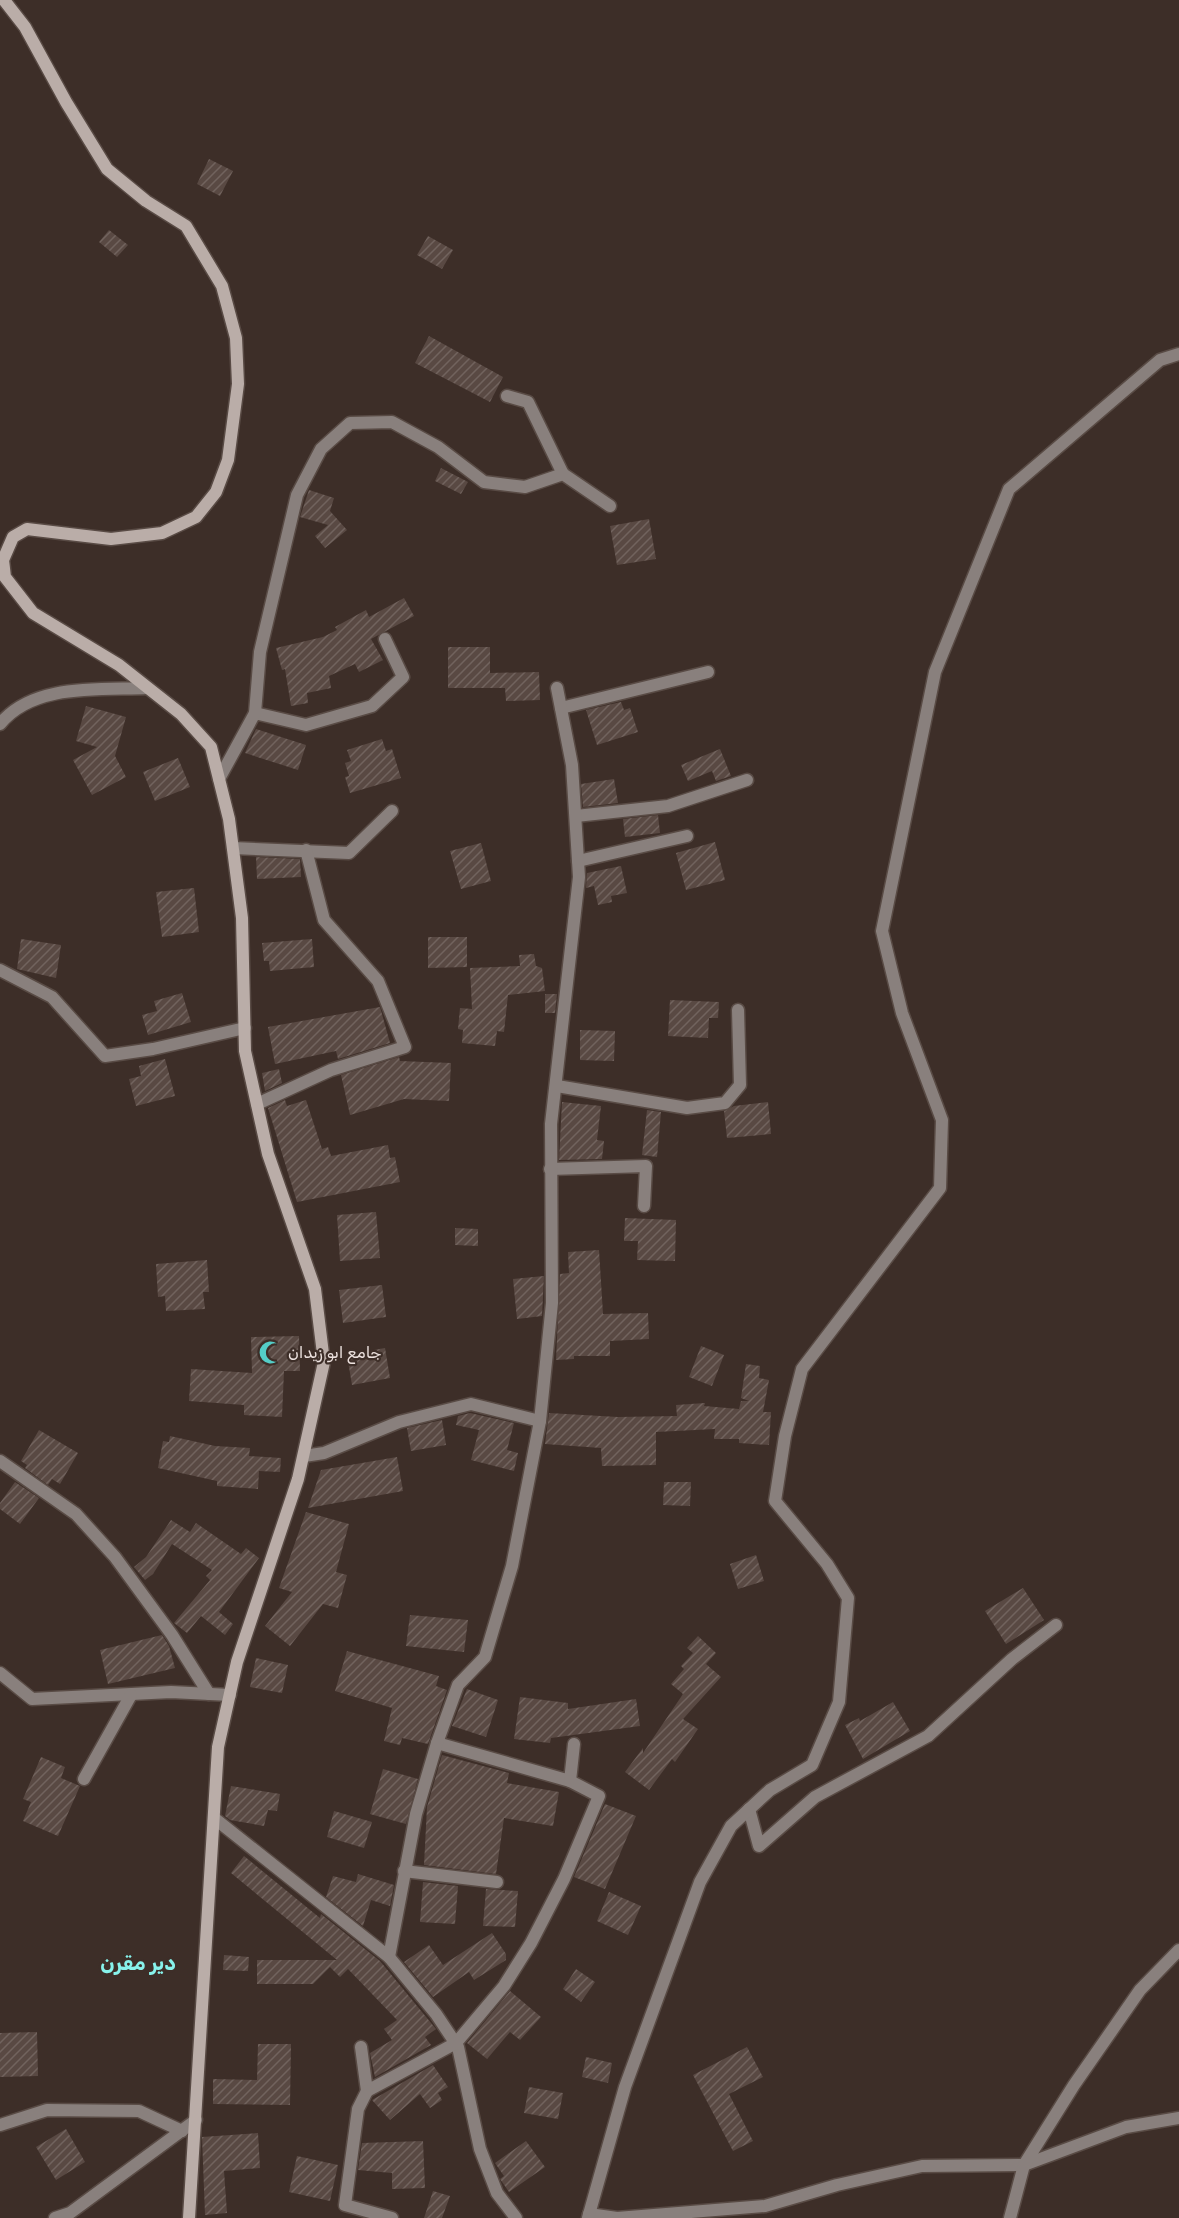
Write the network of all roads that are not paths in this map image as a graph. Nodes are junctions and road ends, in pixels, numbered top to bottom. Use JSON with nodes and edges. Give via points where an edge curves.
{"nodes":[{"id":1,"x":4,"y":0,"type":"edge"},
{"id":2,"x":1179,"y":354,"type":"edge"},
{"id":3,"x":507,"y":396,"type":"dead end"},
{"id":4,"x":563,"y":474,"type":"junction"},
{"id":5,"x":610,"y":506,"type":"dead end"},
{"id":6,"x":385,"y":639,"type":"dead end"},
{"id":7,"x":708,"y":672,"type":"dead end"},
{"id":8,"x":147,"y":688,"type":"junction"},
{"id":9,"x":557,"y":688,"type":"dead end"},
{"id":10,"x":561,"y":708,"type":"junction"},
{"id":11,"x":255,"y":713,"type":"junction"},
{"id":12,"x":0,"y":724,"type":"edge"},
{"id":13,"x":219,"y":778,"type":"junction"},
{"id":14,"x":747,"y":780,"type":"dead end"},
{"id":15,"x":392,"y":811,"type":"dead end"},
{"id":16,"x":576,"y":816,"type":"junction"},
{"id":17,"x":687,"y":836,"type":"dead end"},
{"id":18,"x":233,"y":848,"type":"junction"},
{"id":19,"x":306,"y":850,"type":"junction"},
{"id":20,"x":578,"y":861,"type":"junction"},
{"id":21,"x":0,"y":970,"type":"edge"},
{"id":22,"x":738,"y":1010,"type":"dead end"},
{"id":23,"x":245,"y":1028,"type":"junction"},
{"id":24,"x":557,"y":1086,"type":"junction"},
{"id":25,"x":257,"y":1104,"type":"junction"},
{"id":26,"x":550,"y":1169,"type":"junction"},
{"id":27,"x":644,"y":1206,"type":"dead end"},
{"id":28,"x":540,"y":1421,"type":"junction"},
{"id":29,"x":303,"y":1456,"type":"junction"},
{"id":30,"x":0,"y":1461,"type":"edge"},
{"id":31,"x":1056,"y":1625,"type":"dead end"},
{"id":32,"x":0,"y":1673,"type":"edge"},
{"id":33,"x":209,"y":1694,"type":"junction"},
{"id":34,"x":131,"y":1695,"type":"junction"},
{"id":35,"x":230,"y":1695,"type":"junction"},
{"id":36,"x":437,"y":1743,"type":"junction"},
{"id":37,"x":574,"y":1744,"type":"dead end"},
{"id":38,"x":84,"y":1779,"type":"dead end"},
{"id":39,"x":570,"y":1781,"type":"junction"},
{"id":40,"x":749,"y":1809,"type":"junction"},
{"id":41,"x":214,"y":1818,"type":"junction"},
{"id":42,"x":404,"y":1871,"type":"junction"},
{"id":43,"x":497,"y":1882,"type":"dead end"},
{"id":44,"x":1179,"y":1950,"type":"edge"},
{"id":45,"x":389,"y":1957,"type":"junction"},
{"id":46,"x":456,"y":2043,"type":"junction"},
{"id":47,"x":361,"y":2047,"type":"dead end"},
{"id":48,"x":368,"y":2091,"type":"junction"},
{"id":49,"x":1179,"y":2118,"type":"edge"},
{"id":50,"x":196,"y":2120,"type":"junction"},
{"id":51,"x":0,"y":2125,"type":"edge"},
{"id":52,"x":182,"y":2131,"type":"junction"},
{"id":53,"x":1024,"y":2165,"type":"junction"},
{"id":54,"x":360,"y":2214,"type":"edge"},
{"id":55,"x":589,"y":2216,"type":"edge"},
{"id":56,"x":55,"y":2218,"type":"edge"},
{"id":57,"x":189,"y":2218,"type":"edge"},
{"id":58,"x":392,"y":2218,"type":"edge"},
{"id":59,"x":516,"y":2218,"type":"edge"},
{"id":60,"x":617,"y":2218,"type":"edge"},
{"id":61,"x":1010,"y":2218,"type":"edge"}],
"edges":[{"from":1,"to":8,"type":"street","via":[[25,27],[107,169],[146,201],[186,226],[222,285],[236,338],[238,384],[228,460],[216,492],[196,518],[162,533],[111,539],[27,529],[13,537],[3,560],[5,578],[33,613],[119,665]]},
{"from":2,"to":40,"type":"street","via":[[1160,360],[1009,489],[935,672],[882,931],[902,1013],[942,1120],[940,1188],[802,1369],[785,1436],[776,1501],[827,1564],[848,1598],[839,1702],[812,1765],[770,1790]]},
{"from":3,"to":4,"type":"street","via":[[528,402]]},
{"from":4,"to":5,"type":"street"},
{"from":4,"to":11,"type":"street","via":[[525,487],[484,482],[438,447],[392,423],[350,423],[321,449],[297,495],[260,652]]},
{"from":6,"to":11,"type":"street","via":[[403,677],[372,706],[306,725]]},
{"from":7,"to":10,"type":"street"},
{"from":8,"to":12,"type":"street","via":[[54,693],[10,711]]},
{"from":8,"to":13,"type":"street","via":[[181,714],[211,747]]},
{"from":9,"to":10,"type":"street"},
{"from":10,"to":16,"type":"street","via":[[572,765]]},
{"from":11,"to":13,"type":"street"},
{"from":13,"to":18,"type":"street"},
{"from":14,"to":16,"type":"street","via":[[668,806]]},
{"from":15,"to":19,"type":"street","via":[[349,853]]},
{"from":16,"to":20,"type":"street"},
{"from":17,"to":20,"type":"street"},
{"from":18,"to":19,"type":"street"},
{"from":18,"to":23,"type":"street","via":[[242,918]]},
{"from":19,"to":25,"type":"street","via":[[324,920],[378,981],[405,1047],[331,1070]]},
{"from":20,"to":24,"type":"street"},
{"from":21,"to":23,"type":"street","via":[[52,997],[105,1056]]},
{"from":22,"to":24,"type":"street","via":[[740,1085],[725,1102],[687,1108]]},
{"from":23,"to":25,"type":"street","via":[[245,1051]]},
{"from":24,"to":26,"type":"street"},
{"from":25,"to":29,"type":"street","via":[[268,1154],[315,1289],[324,1362]]},
{"from":26,"to":27,"type":"street","via":[[646,1166]]},
{"from":26,"to":28,"type":"street","via":[[552,1303]]},
{"from":28,"to":29,"type":"street","via":[[471,1404],[399,1422],[324,1453]]},
{"from":28,"to":36,"type":"street","via":[[512,1566],[485,1657],[458,1685]]},
{"from":29,"to":35,"type":"street"},
{"from":30,"to":33,"type":"street","via":[[76,1514],[108,1548],[172,1635]]},
{"from":31,"to":40,"type":"street","via":[[1012,1659],[928,1736],[815,1797],[759,1846]]},
{"from":32,"to":34,"type":"street","via":[[32,1699]]},
{"from":33,"to":34,"type":"street"},
{"from":33,"to":35,"type":"street"},
{"from":34,"to":38,"type":"street"},
{"from":35,"to":41,"type":"street","via":[[218,1747]]},
{"from":36,"to":39,"type":"street"},
{"from":36,"to":42,"type":"street"},
{"from":37,"to":39,"type":"street"},
{"from":39,"to":46,"type":"street","via":[[599,1796],[564,1879],[504,1986]]},
{"from":40,"to":55,"type":"street","via":[[731,1826],[700,1882],[625,2087]]},
{"from":41,"to":45,"type":"street"},
{"from":41,"to":50,"type":"street"},
{"from":42,"to":43,"type":"street"},
{"from":42,"to":45,"type":"street"},
{"from":44,"to":53,"type":"street","via":[[1140,1990]]},
{"from":45,"to":46,"type":"street"},
{"from":46,"to":48,"type":"street"},
{"from":46,"to":59,"type":"street","via":[[480,2149],[497,2193]]},
{"from":47,"to":48,"type":"street"},
{"from":48,"to":54,"type":"street","via":[[358,2109],[345,2205]]},
{"from":49,"to":53,"type":"street","via":[[1126,2127]]},
{"from":50,"to":52,"type":"street"},
{"from":50,"to":57,"type":"street"},
{"from":51,"to":52,"type":"street","via":[[47,2110],[139,2111]]},
{"from":52,"to":56,"type":"street","via":[[70,2213]]},
{"from":53,"to":60,"type":"street","via":[[922,2166],[765,2206]]},
{"from":53,"to":61,"type":"street"},
{"from":54,"to":58,"type":"street"},
{"from":55,"to":60,"type":"street"}]}
